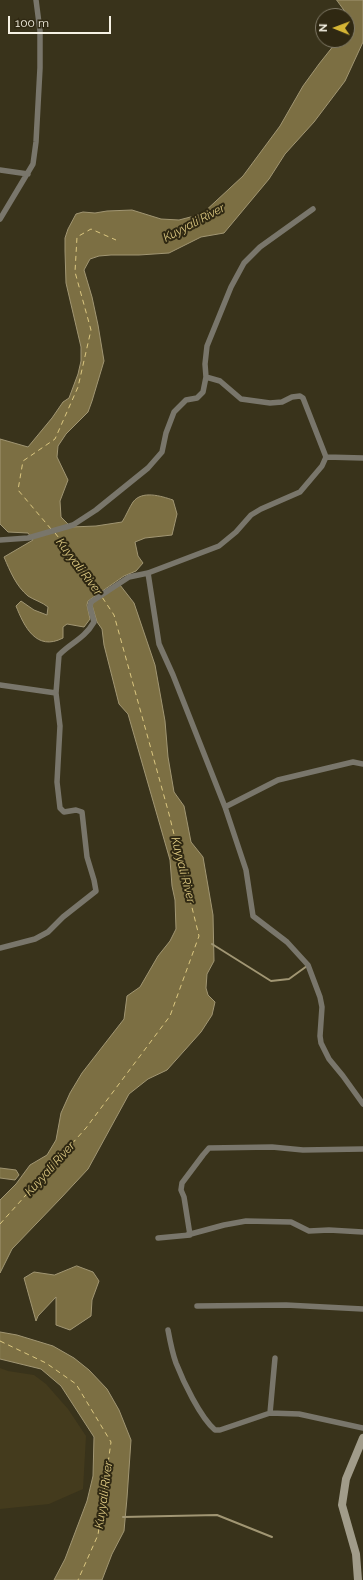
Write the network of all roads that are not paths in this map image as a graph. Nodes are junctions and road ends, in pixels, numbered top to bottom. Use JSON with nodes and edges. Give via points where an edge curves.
{"nodes":[{"id":1,"x":36,"y":0,"type":"edge"},
{"id":2,"x":0,"y":170,"type":"edge"},
{"id":3,"x":28,"y":174,"type":"junction"},
{"id":4,"x":313,"y":210,"type":"dead end"},
{"id":5,"x":0,"y":219,"type":"edge"},
{"id":6,"x":206,"y":377,"type":"junction"},
{"id":7,"x":326,"y":457,"type":"junction"},
{"id":8,"x":363,"y":458,"type":"edge"},
{"id":9,"x":0,"y":540,"type":"edge"},
{"id":10,"x":148,"y":573,"type":"junction"},
{"id":11,"x":0,"y":685,"type":"edge"},
{"id":12,"x":56,"y":694,"type":"junction"},
{"id":13,"x":363,"y":764,"type":"edge"},
{"id":14,"x":225,"y":807,"type":"junction"},
{"id":15,"x":0,"y":948,"type":"edge"},
{"id":16,"x":363,"y":1104,"type":"edge"},
{"id":17,"x":363,"y":1149,"type":"edge"},
{"id":18,"x":363,"y":1232,"type":"edge"},
{"id":19,"x":190,"y":1235,"type":"junction"},
{"id":20,"x":158,"y":1238,"type":"dead end"},
{"id":21,"x":173,"y":1239,"type":"dead end"},
{"id":22,"x":197,"y":1306,"type":"dead end"},
{"id":23,"x":363,"y":1309,"type":"edge"},
{"id":24,"x":168,"y":1330,"type":"dead end"},
{"id":25,"x":275,"y":1358,"type":"dead end"},
{"id":26,"x":270,"y":1413,"type":"junction"},
{"id":27,"x":363,"y":1428,"type":"edge"},
{"id":28,"x":363,"y":1438,"type":"edge"},
{"id":29,"x":358,"y":1580,"type":"edge"}],
"edges":[{"from":1,"to":3,"type":"street","via":[[40,31],[40,68],[36,142],[33,164]]},
{"from":2,"to":3,"type":"street"},
{"from":3,"to":5,"type":"street"},
{"from":4,"to":6,"type":"street","via":[[260,247],[244,263],[231,287],[207,346]]},
{"from":6,"to":7,"type":"street","via":[[220,381],[241,399],[270,403],[282,402],[292,397],[303,398]]},
{"from":6,"to":9,"type":"street","via":[[201,396],[186,400],[174,412],[162,452],[148,468],[96,510],[73,525],[28,538]]},
{"from":7,"to":8,"type":"street"},
{"from":7,"to":10,"type":"street","via":[[322,466],[300,492],[251,515],[219,546]]},
{"from":10,"to":12,"type":"street","via":[[129,577],[90,602],[94,622],[77,642],[59,655]]},
{"from":10,"to":14,"type":"street","via":[[159,644]]},
{"from":11,"to":12,"type":"street"},
{"from":12,"to":15,"type":"street","via":[[60,726],[57,782],[60,808],[64,812],[82,812],[87,857],[96,891],[48,932],[36,939]]},
{"from":13,"to":14,"type":"street","via":[[353,762],[278,780]]},
{"from":14,"to":16,"type":"street","via":[[246,870],[253,916],[287,942],[308,965],[322,1007],[321,1043],[329,1059]]},
{"from":17,"to":19,"type":"street","via":[[209,1148],[182,1183],[181,1190]]},
{"from":18,"to":19,"type":"street","via":[[309,1231],[291,1222],[246,1221]]},
{"from":19,"to":20,"type":"street"},
{"from":19,"to":21,"type":"street"},
{"from":22,"to":23,"type":"street","via":[[286,1305]]},
{"from":24,"to":26,"type":"street","via":[[176,1363],[204,1417],[215,1430]]},
{"from":25,"to":26,"type":"street"},
{"from":26,"to":27,"type":"street","via":[[299,1414]]},
{"from":28,"to":29,"type":"street","via":[[346,1479],[342,1504],[356,1554]]}]}
